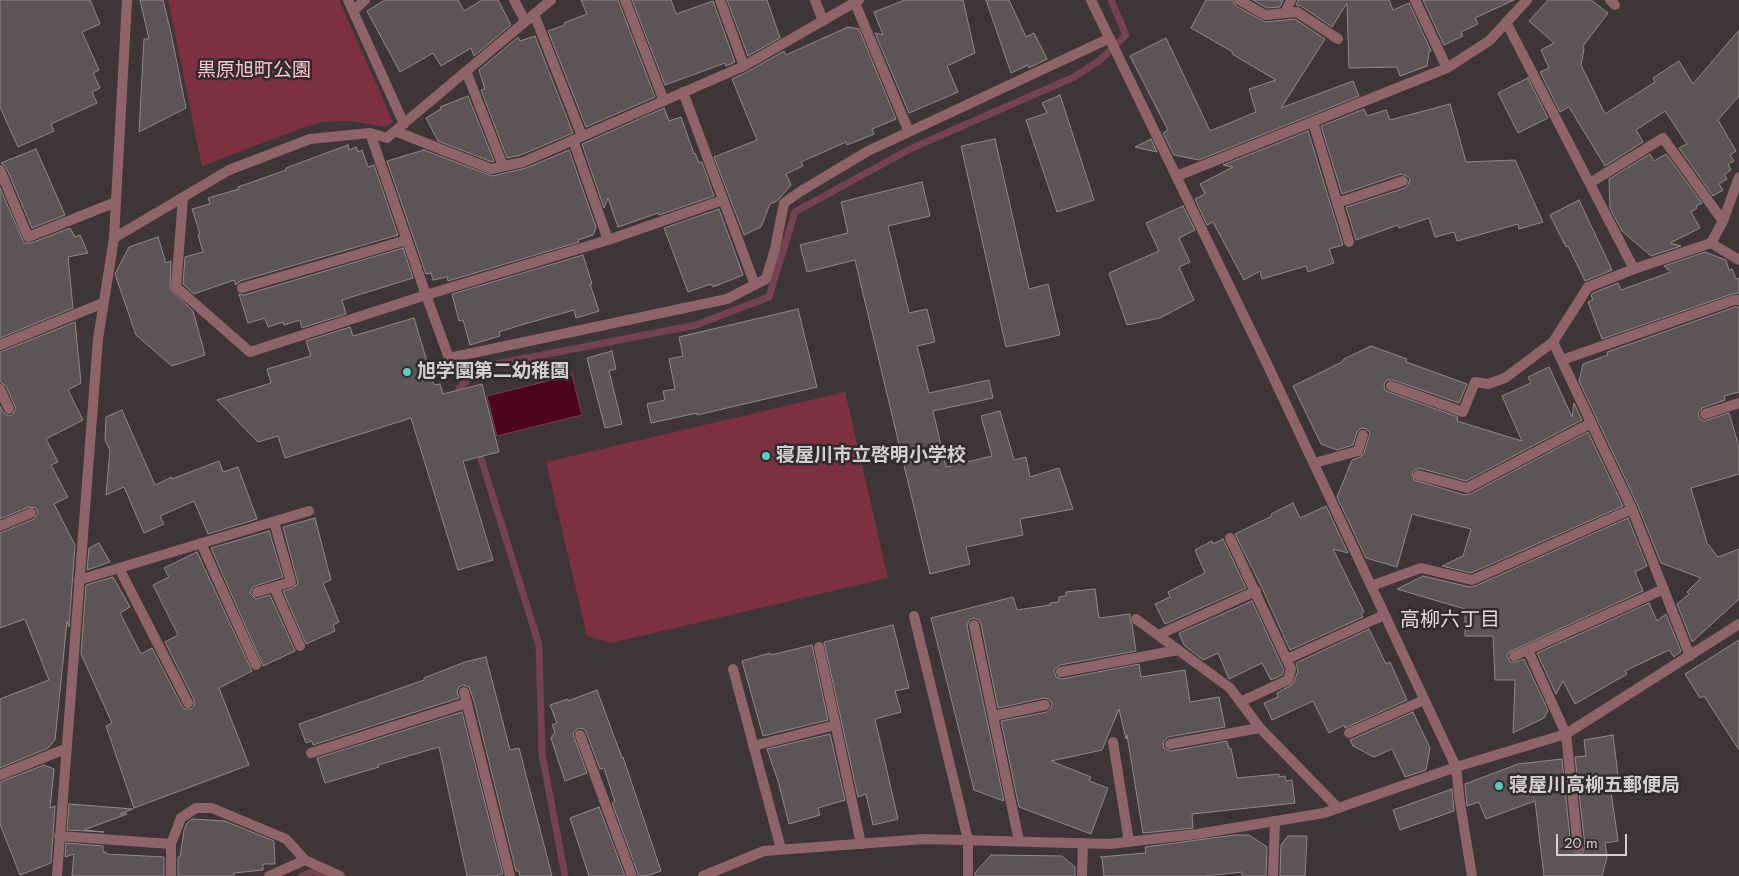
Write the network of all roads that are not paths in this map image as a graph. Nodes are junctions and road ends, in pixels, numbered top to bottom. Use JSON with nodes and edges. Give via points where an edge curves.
{"nodes":[{"id":1,"x":127,"y":0,"type":"edge"},
{"id":2,"x":348,"y":0,"type":"edge"},
{"id":3,"x":365,"y":0,"type":"edge"},
{"id":4,"x":514,"y":0,"type":"edge"},
{"id":5,"x":551,"y":0,"type":"edge"},
{"id":6,"x":625,"y":0,"type":"edge"},
{"id":7,"x":720,"y":0,"type":"edge"},
{"id":8,"x":816,"y":0,"type":"edge"},
{"id":9,"x":1091,"y":0,"type":"edge"},
{"id":10,"x":1239,"y":0,"type":"edge"},
{"id":11,"x":1291,"y":0,"type":"edge"},
{"id":12,"x":1415,"y":0,"type":"edge"},
{"id":13,"x":1524,"y":1,"type":"edge"},
{"id":14,"x":857,"y":2,"type":"edge"},
{"id":15,"x":353,"y":11,"type":"junction"},
{"id":16,"x":1285,"y":13,"type":"junction"},
{"id":17,"x":534,"y":14,"type":"junction"},
{"id":18,"x":525,"y":21,"type":"junction"},
{"id":19,"x":823,"y":21,"type":"junction"},
{"id":20,"x":1506,"y":22,"type":"junction"},
{"id":21,"x":1338,"y":39,"type":"dead end"},
{"id":22,"x":1111,"y":40,"type":"junction"},
{"id":23,"x":744,"y":66,"type":"junction"},
{"id":24,"x":1447,"y":68,"type":"junction"},
{"id":25,"x":466,"y":71,"type":"junction"},
{"id":26,"x":683,"y":92,"type":"junction"},
{"id":27,"x":664,"y":100,"type":"junction"},
{"id":28,"x":1313,"y":122,"type":"junction"},
{"id":29,"x":404,"y":124,"type":"junction"},
{"id":30,"x":395,"y":131,"type":"junction"},
{"id":31,"x":909,"y":132,"type":"junction"},
{"id":32,"x":370,"y":133,"type":"junction"},
{"id":33,"x":577,"y":138,"type":"junction"},
{"id":34,"x":503,"y":166,"type":"junction"},
{"id":35,"x":0,"y":170,"type":"edge"},
{"id":36,"x":1177,"y":176,"type":"junction"},
{"id":37,"x":1739,"y":177,"type":"edge"},
{"id":38,"x":1403,"y":180,"type":"dead end"},
{"id":39,"x":1590,"y":183,"type":"junction"},
{"id":40,"x":184,"y":198,"type":"junction"},
{"id":41,"x":723,"y":200,"type":"junction"},
{"id":42,"x":116,"y":202,"type":"junction"},
{"id":43,"x":1337,"y":203,"type":"junction"},
{"id":44,"x":1723,"y":221,"type":"junction"},
{"id":45,"x":114,"y":238,"type":"junction"},
{"id":46,"x":407,"y":240,"type":"junction"},
{"id":47,"x":608,"y":240,"type":"junction"},
{"id":48,"x":1349,"y":242,"type":"dead end"},
{"id":49,"x":1711,"y":243,"type":"junction"},
{"id":50,"x":1739,"y":260,"type":"edge"},
{"id":51,"x":1634,"y":269,"type":"junction"},
{"id":52,"x":755,"y":285,"type":"junction"},
{"id":53,"x":242,"y":288,"type":"dead end"},
{"id":54,"x":426,"y":295,"type":"junction"},
{"id":55,"x":1739,"y":300,"type":"edge"},
{"id":56,"x":103,"y":303,"type":"junction"},
{"id":57,"x":1553,"y":342,"type":"junction"},
{"id":58,"x":0,"y":345,"type":"edge"},
{"id":59,"x":1562,"y":360,"type":"junction"},
{"id":60,"x":1391,"y":386,"type":"dead end"},
{"id":61,"x":0,"y":389,"type":"edge"},
{"id":62,"x":1739,"y":403,"type":"edge"},
{"id":63,"x":9,"y":409,"type":"dead end"},
{"id":64,"x":1704,"y":414,"type":"dead end"},
{"id":65,"x":1592,"y":423,"type":"junction"},
{"id":66,"x":1363,"y":435,"type":"dead end"},
{"id":67,"x":1314,"y":463,"type":"junction"},
{"id":68,"x":1418,"y":475,"type":"dead end"},
{"id":69,"x":1632,"y":509,"type":"junction"},
{"id":70,"x":309,"y":511,"type":"dead end"},
{"id":71,"x":31,"y":513,"type":"dead end"},
{"id":72,"x":274,"y":522,"type":"junction"},
{"id":73,"x":0,"y":526,"type":"edge"},
{"id":74,"x":1230,"y":538,"type":"dead end"},
{"id":75,"x":201,"y":543,"type":"junction"},
{"id":76,"x":119,"y":568,"type":"junction"},
{"id":77,"x":79,"y":580,"type":"junction"},
{"id":78,"x":1371,"y":586,"type":"junction"},
{"id":79,"x":274,"y":587,"type":"junction"},
{"id":80,"x":1664,"y":589,"type":"junction"},
{"id":81,"x":257,"y":592,"type":"dead end"},
{"id":82,"x":1256,"y":592,"type":"junction"},
{"id":83,"x":1384,"y":615,"type":"junction"},
{"id":84,"x":914,"y":616,"type":"dead end"},
{"id":85,"x":1136,"y":619,"type":"dead end"},
{"id":86,"x":1739,"y":624,"type":"edge"},
{"id":87,"x":974,"y":625,"type":"dead end"},
{"id":88,"x":1158,"y":635,"type":"junction"},
{"id":89,"x":300,"y":646,"type":"dead end"},
{"id":90,"x":819,"y":647,"type":"dead end"},
{"id":91,"x":1178,"y":650,"type":"junction"},
{"id":92,"x":1528,"y":650,"type":"junction"},
{"id":93,"x":1514,"y":656,"type":"dead end"},
{"id":94,"x":1690,"y":656,"type":"junction"},
{"id":95,"x":1287,"y":659,"type":"junction"},
{"id":96,"x":256,"y":665,"type":"dead end"},
{"id":97,"x":733,"y":669,"type":"dead end"},
{"id":98,"x":1061,"y":672,"type":"dead end"},
{"id":99,"x":464,"y":692,"type":"dead end"},
{"id":100,"x":1424,"y":700,"type":"junction"},
{"id":101,"x":1240,"y":702,"type":"junction"},
{"id":102,"x":188,"y":703,"type":"dead end"},
{"id":103,"x":467,"y":703,"type":"junction"},
{"id":104,"x":1046,"y":705,"type":"dead end"},
{"id":105,"x":993,"y":716,"type":"junction"},
{"id":106,"x":836,"y":725,"type":"junction"},
{"id":107,"x":1260,"y":728,"type":"junction"},
{"id":108,"x":1349,"y":733,"type":"dead end"},
{"id":109,"x":1566,"y":734,"type":"junction"},
{"id":110,"x":580,"y":735,"type":"dead end"},
{"id":111,"x":1113,"y":742,"type":"dead end"},
{"id":112,"x":1170,"y":744,"type":"dead end"},
{"id":113,"x":753,"y":746,"type":"junction"},
{"id":114,"x":65,"y":749,"type":"junction"},
{"id":115,"x":311,"y":753,"type":"dead end"},
{"id":116,"x":1456,"y":767,"type":"junction"},
{"id":117,"x":0,"y":775,"type":"edge"},
{"id":118,"x":1338,"y":808,"type":"junction"},
{"id":119,"x":1274,"y":821,"type":"junction"},
{"id":120,"x":59,"y":836,"type":"junction"},
{"id":121,"x":968,"y":840,"type":"junction"},
{"id":122,"x":1019,"y":842,"type":"junction"},
{"id":123,"x":1130,"y":842,"type":"junction"},
{"id":124,"x":1083,"y":843,"type":"junction"},
{"id":125,"x":171,"y":844,"type":"junction"},
{"id":126,"x":861,"y":844,"type":"junction"},
{"id":127,"x":1578,"y":847,"type":"dead end"},
{"id":128,"x":781,"y":850,"type":"junction"},
{"id":129,"x":305,"y":860,"type":"junction"},
{"id":130,"x":57,"y":876,"type":"edge"},
{"id":131,"x":171,"y":876,"type":"edge"},
{"id":132,"x":270,"y":876,"type":"edge"},
{"id":133,"x":340,"y":876,"type":"edge"},
{"id":134,"x":510,"y":876,"type":"edge"},
{"id":135,"x":632,"y":876,"type":"edge"},
{"id":136,"x":703,"y":876,"type":"edge"},
{"id":137,"x":968,"y":876,"type":"edge"},
{"id":138,"x":1082,"y":876,"type":"edge"},
{"id":139,"x":1273,"y":876,"type":"edge"},
{"id":140,"x":1472,"y":876,"type":"edge"}],
"edges":[{"from":1,"to":42,"type":"street"},
{"from":2,"to":15,"type":"street"},
{"from":3,"to":15,"type":"street"},
{"from":4,"to":18,"type":"street"},
{"from":5,"to":17,"type":"street"},
{"from":6,"to":27,"type":"street"},
{"from":7,"to":23,"type":"street"},
{"from":8,"to":19,"type":"street"},
{"from":9,"to":22,"type":"street"},
{"from":10,"to":16,"type":"street","via":[[1265,15]]},
{"from":11,"to":16,"type":"street"},
{"from":12,"to":24,"type":"street"},
{"from":13,"to":20,"type":"street"},
{"from":14,"to":19,"type":"street"},
{"from":14,"to":31,"type":"street"},
{"from":15,"to":29,"type":"street"},
{"from":16,"to":21,"type":"street","via":[[1297,12]]},
{"from":17,"to":18,"type":"street"},
{"from":17,"to":33,"type":"street"},
{"from":18,"to":25,"type":"street"},
{"from":19,"to":23,"type":"street"},
{"from":20,"to":24,"type":"street","via":[[1489,41]]},
{"from":20,"to":39,"type":"street"},
{"from":22,"to":31,"type":"street"},
{"from":22,"to":36,"type":"street"},
{"from":23,"to":26,"type":"street"},
{"from":24,"to":28,"type":"street"},
{"from":25,"to":29,"type":"street"},
{"from":25,"to":34,"type":"street"},
{"from":26,"to":27,"type":"street"},
{"from":26,"to":41,"type":"street"},
{"from":27,"to":33,"type":"street"},
{"from":28,"to":36,"type":"street"},
{"from":28,"to":43,"type":"street"},
{"from":29,"to":30,"type":"street"},
{"from":30,"to":32,"type":"street","via":[[387,138]]},
{"from":30,"to":34,"type":"street","via":[[491,169]]},
{"from":31,"to":52,"type":"street","via":[[868,151],[784,204],[766,279]]},
{"from":32,"to":40,"type":"street","via":[[310,139],[229,170]]},
{"from":32,"to":46,"type":"street"},
{"from":33,"to":34,"type":"street","via":[[523,162]]},
{"from":33,"to":47,"type":"street"},
{"from":35,"to":42,"type":"street","via":[[28,237]]},
{"from":36,"to":67,"type":"street"},
{"from":37,"to":44,"type":"street"},
{"from":38,"to":43,"type":"street"},
{"from":39,"to":44,"type":"street","via":[[1663,138]]},
{"from":39,"to":51,"type":"street"},
{"from":40,"to":45,"type":"street"},
{"from":40,"to":54,"type":"street","via":[[176,287],[250,352]]},
{"from":41,"to":47,"type":"street"},
{"from":41,"to":52,"type":"street"},
{"from":42,"to":45,"type":"street"},
{"from":43,"to":48,"type":"street"},
{"from":44,"to":49,"type":"street"},
{"from":45,"to":56,"type":"street"},
{"from":46,"to":53,"type":"street"},
{"from":46,"to":54,"type":"street"},
{"from":47,"to":54,"type":"street"},
{"from":49,"to":50,"type":"street"},
{"from":49,"to":51,"type":"street"},
{"from":51,"to":57,"type":"street","via":[[1588,287]]},
{"from":52,"to":54,"type":"street","via":[[728,299],[449,358]]},
{"from":55,"to":59,"type":"street"},
{"from":56,"to":58,"type":"street"},
{"from":56,"to":77,"type":"street"},
{"from":57,"to":59,"type":"street"},
{"from":57,"to":60,"type":"street","via":[[1505,378],[1488,384],[1475,382],[1463,412]]},
{"from":59,"to":65,"type":"street"},
{"from":61,"to":63,"type":"street"},
{"from":62,"to":64,"type":"street"},
{"from":65,"to":68,"type":"street","via":[[1467,488]]},
{"from":65,"to":69,"type":"street"},
{"from":66,"to":67,"type":"street","via":[[1358,451]]},
{"from":67,"to":78,"type":"street"},
{"from":69,"to":78,"type":"street","via":[[1472,580],[1421,568]]},
{"from":69,"to":80,"type":"street"},
{"from":70,"to":72,"type":"street"},
{"from":71,"to":73,"type":"street"},
{"from":72,"to":75,"type":"street"},
{"from":72,"to":79,"type":"street","via":[[291,582]]},
{"from":74,"to":82,"type":"street"},
{"from":75,"to":76,"type":"street"},
{"from":75,"to":96,"type":"street"},
{"from":76,"to":77,"type":"street"},
{"from":76,"to":102,"type":"street"},
{"from":77,"to":114,"type":"street"},
{"from":78,"to":83,"type":"street"},
{"from":79,"to":81,"type":"street"},
{"from":79,"to":89,"type":"street"},
{"from":80,"to":92,"type":"street"},
{"from":80,"to":94,"type":"street"},
{"from":82,"to":88,"type":"street"},
{"from":82,"to":95,"type":"street"},
{"from":83,"to":95,"type":"street"},
{"from":83,"to":100,"type":"street"},
{"from":84,"to":121,"type":"street"},
{"from":85,"to":88,"type":"street"},
{"from":86,"to":94,"type":"street"},
{"from":87,"to":105,"type":"street"},
{"from":88,"to":91,"type":"street"},
{"from":90,"to":106,"type":"street"},
{"from":91,"to":98,"type":"street"},
{"from":91,"to":101,"type":"street","via":[[1230,688]]},
{"from":92,"to":93,"type":"street"},
{"from":92,"to":109,"type":"street"},
{"from":94,"to":109,"type":"street"},
{"from":95,"to":101,"type":"street","via":[[1291,669],[1288,680]]},
{"from":97,"to":113,"type":"street"},
{"from":99,"to":103,"type":"street"},
{"from":100,"to":108,"type":"street"},
{"from":100,"to":116,"type":"street"},
{"from":101,"to":107,"type":"street"},
{"from":103,"to":115,"type":"street"},
{"from":103,"to":134,"type":"street"},
{"from":104,"to":105,"type":"street"},
{"from":105,"to":122,"type":"street"},
{"from":106,"to":113,"type":"street"},
{"from":106,"to":126,"type":"street"},
{"from":107,"to":112,"type":"street"},
{"from":107,"to":118,"type":"street"},
{"from":109,"to":116,"type":"street"},
{"from":109,"to":127,"type":"street"},
{"from":110,"to":135,"type":"street"},
{"from":111,"to":123,"type":"street"},
{"from":113,"to":128,"type":"street"},
{"from":114,"to":117,"type":"street"},
{"from":114,"to":120,"type":"street"},
{"from":116,"to":118,"type":"street"},
{"from":116,"to":140,"type":"street"},
{"from":118,"to":119,"type":"street"},
{"from":119,"to":123,"type":"street"},
{"from":119,"to":139,"type":"street"},
{"from":120,"to":125,"type":"street"},
{"from":120,"to":130,"type":"street"},
{"from":121,"to":122,"type":"street"},
{"from":121,"to":126,"type":"street","via":[[924,839]]},
{"from":121,"to":137,"type":"street"},
{"from":122,"to":124,"type":"street"},
{"from":123,"to":124,"type":"street"},
{"from":124,"to":138,"type":"street"},
{"from":125,"to":129,"type":"street","via":[[181,818],[196,808],[212,808],[286,839]]},
{"from":125,"to":131,"type":"street"},
{"from":126,"to":128,"type":"street"},
{"from":128,"to":136,"type":"street","via":[[764,850]]},
{"from":129,"to":132,"type":"street"},
{"from":129,"to":133,"type":"street"}]}
